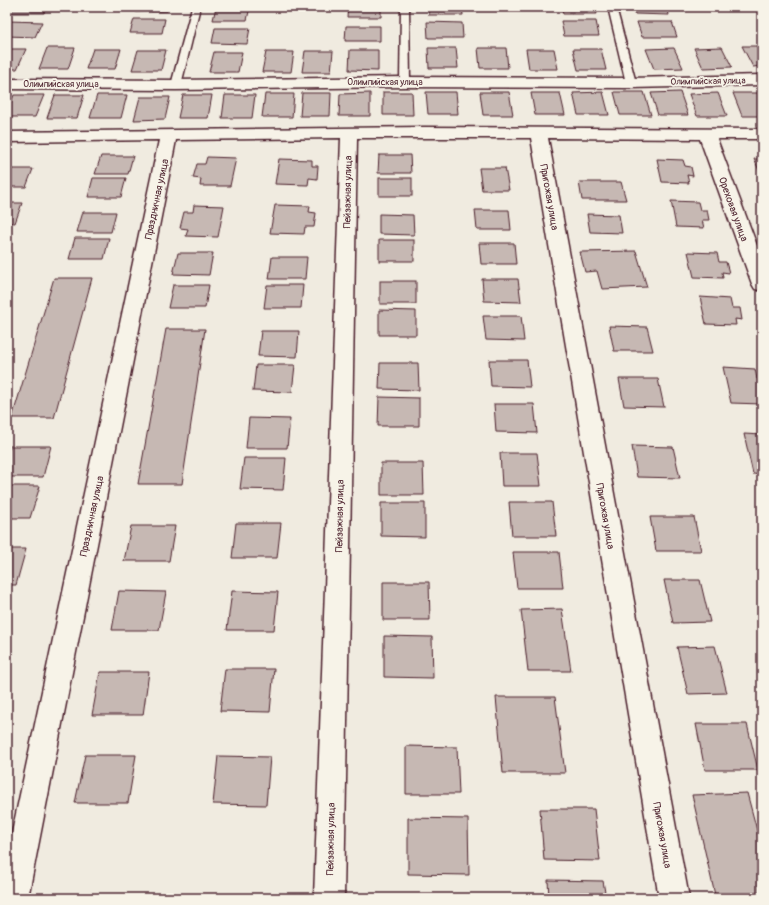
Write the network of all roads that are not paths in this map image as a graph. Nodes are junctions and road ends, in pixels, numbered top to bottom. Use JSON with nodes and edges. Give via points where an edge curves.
{"nodes":[{"id":1,"x":196,"y":7,"type":"edge"},
{"id":2,"x":405,"y":7,"type":"edge"},
{"id":3,"x":612,"y":7,"type":"edge"},
{"id":4,"x":762,"y":80,"type":"edge"},
{"id":5,"x":405,"y":82,"type":"junction"},
{"id":6,"x":631,"y":83,"type":"junction"},
{"id":7,"x":7,"y":84,"type":"edge"},
{"id":8,"x":176,"y":85,"type":"junction"},
{"id":9,"x":349,"y":133,"type":"junction"},
{"id":10,"x":169,"y":134,"type":"junction"},
{"id":11,"x":539,"y":134,"type":"junction"},
{"id":12,"x":707,"y":134,"type":"junction"},
{"id":13,"x":762,"y":134,"type":"edge"},
{"id":14,"x":7,"y":136,"type":"edge"},
{"id":15,"x":762,"y":284,"type":"edge"},
{"id":16,"x":12,"y":898,"type":"edge"},
{"id":17,"x":329,"y":898,"type":"edge"},
{"id":18,"x":674,"y":898,"type":"edge"}],
"edges":[{"from":1,"to":8,"type":"lane"},
{"from":2,"to":5,"type":"lane"},
{"from":3,"to":6,"type":"lane"},
{"from":4,"to":6,"type":"street","name":"Олимпийская улица"},
{"from":5,"to":6,"type":"street","name":"Олимпийская улица"},
{"from":5,"to":8,"type":"street","name":"Олимпийская улица"},
{"from":7,"to":8,"type":"street","name":"Олимпийская улица"},
{"from":9,"to":10,"type":"street"},
{"from":9,"to":11,"type":"street"},
{"from":9,"to":17,"type":"street","name":"Пейзажная улица"},
{"from":10,"to":14,"type":"street"},
{"from":10,"to":16,"type":"street","name":"Праздничная улица"},
{"from":11,"to":12,"type":"street"},
{"from":11,"to":18,"type":"street","name":"Пригожая улица"},
{"from":12,"to":13,"type":"street"},
{"from":12,"to":15,"type":"street","name":"Ореховая улица"}]}
